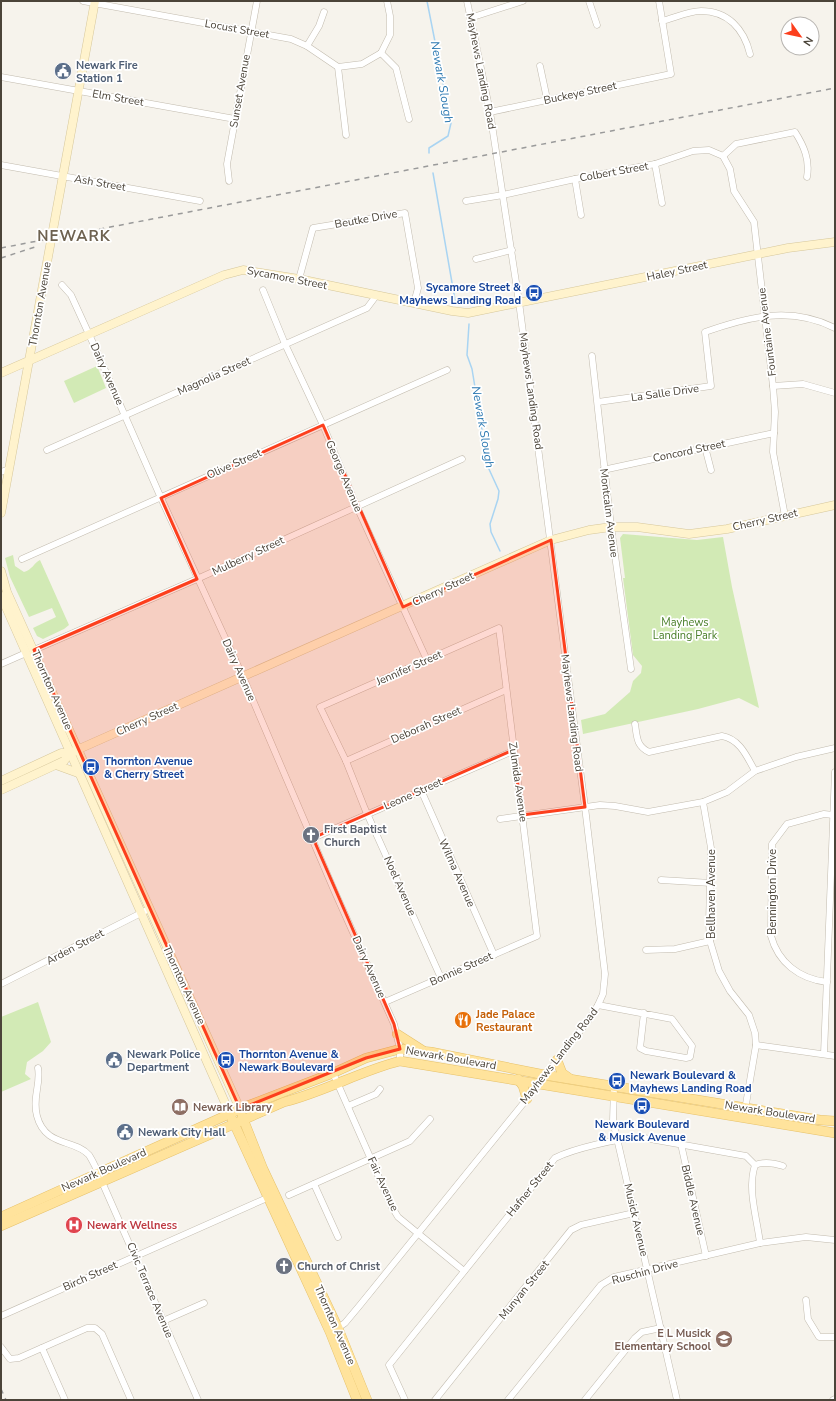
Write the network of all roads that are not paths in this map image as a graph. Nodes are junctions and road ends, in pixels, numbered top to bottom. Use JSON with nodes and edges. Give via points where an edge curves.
{"nodes":[{"id":1,"x":83,"y":1,"type":"edge"},
{"id":2,"x":256,"y":1,"type":"edge"},
{"id":3,"x":387,"y":1,"type":"edge"},
{"id":4,"x":467,"y":1,"type":"edge"},
{"id":5,"x":523,"y":1,"type":"edge"},
{"id":6,"x":589,"y":1,"type":"edge"},
{"id":7,"x":659,"y":1,"type":"edge"},
{"id":8,"x":95,"y":2,"type":"edge"},
{"id":9,"x":324,"y":12,"type":"dead end"},
{"id":10,"x":470,"y":18,"type":"junction"},
{"id":11,"x":662,"y":20,"type":"junction"},
{"id":12,"x":597,"y":24,"type":"dead end"},
{"id":13,"x":251,"y":32,"type":"junction"},
{"id":14,"x":307,"y":46,"type":"junction"},
{"id":15,"x":381,"y":52,"type":"junction"},
{"id":16,"x":750,"y":54,"type":"dead end"},
{"id":17,"x":540,"y":66,"type":"dead end"},
{"id":18,"x":338,"y":67,"type":"junction"},
{"id":19,"x":1,"y":77,"type":"edge"},
{"id":20,"x":79,"y":90,"type":"junction"},
{"id":21,"x":547,"y":99,"type":"junction"},
{"id":22,"x":490,"y":112,"type":"junction"},
{"id":23,"x":235,"y":119,"type":"junction"},
{"id":24,"x":409,"y":119,"type":"dead end"},
{"id":25,"x":346,"y":134,"type":"dead end"},
{"id":26,"x":723,"y":156,"type":"junction"},
{"id":27,"x":655,"y":164,"type":"junction"},
{"id":28,"x":1,"y":165,"type":"edge"},
{"id":29,"x":63,"y":176,"type":"junction"},
{"id":30,"x":807,"y":177,"type":"dead end"},
{"id":31,"x":575,"y":179,"type":"junction"},
{"id":32,"x":229,"y":181,"type":"dead end"},
{"id":33,"x":503,"y":195,"type":"junction"},
{"id":34,"x":200,"y":200,"type":"dead end"},
{"id":35,"x":466,"y":200,"type":"dead end"},
{"id":36,"x":662,"y":203,"type":"dead end"},
{"id":37,"x":581,"y":215,"type":"dead end"},
{"id":38,"x":835,"y":242,"type":"edge"},
{"id":39,"x":512,"y":250,"type":"junction"},
{"id":40,"x":759,"y":254,"type":"junction"},
{"id":41,"x":476,"y":259,"type":"dead end"},
{"id":42,"x":299,"y":279,"type":"junction"},
{"id":43,"x":62,"y":285,"type":"dead end"},
{"id":44,"x":263,"y":290,"type":"dead end"},
{"id":45,"x":376,"y":296,"type":"junction"},
{"id":46,"x":519,"y":302,"type":"junction"},
{"id":47,"x":414,"y":303,"type":"junction"},
{"id":48,"x":765,"y":316,"type":"junction"},
{"id":49,"x":834,"y":326,"type":"edge"},
{"id":50,"x":89,"y":334,"type":"junction"},
{"id":51,"x":285,"y":344,"type":"junction"},
{"id":52,"x":592,"y":356,"type":"dead end"},
{"id":53,"x":29,"y":361,"type":"junction"},
{"id":54,"x":447,"y":370,"type":"dead end"},
{"id":55,"x":1,"y":373,"type":"edge"},
{"id":56,"x":774,"y":386,"type":"junction"},
{"id":57,"x":835,"y":393,"type":"edge"},
{"id":58,"x":598,"y":402,"type":"junction"},
{"id":59,"x":125,"y":416,"type":"junction"},
{"id":60,"x":323,"y":425,"type":"junction"},
{"id":61,"x":774,"y":433,"type":"junction"},
{"id":62,"x":705,"y":447,"type":"junction"},
{"id":63,"x":47,"y":450,"type":"dead end"},
{"id":64,"x":462,"y":459,"type":"dead end"},
{"id":65,"x":604,"y":470,"type":"junction"},
{"id":66,"x":711,"y":470,"type":"dead end"},
{"id":67,"x":5,"y":471,"type":"edge"},
{"id":68,"x":161,"y":498,"type":"junction"},
{"id":69,"x":835,"y":505,"type":"edge"},
{"id":70,"x":357,"y":507,"type":"junction"},
{"id":71,"x":1,"y":513,"type":"edge"},
{"id":72,"x":785,"y":516,"type":"junction"},
{"id":73,"x":610,"y":527,"type":"junction"},
{"id":74,"x":551,"y":540,"type":"junction"},
{"id":75,"x":22,"y":559,"type":"dead end"},
{"id":76,"x":1,"y":571,"type":"edge"},
{"id":77,"x":197,"y":579,"type":"junction"},
{"id":78,"x":1,"y":596,"type":"edge"},
{"id":79,"x":403,"y":607,"type":"junction"},
{"id":80,"x":499,"y":628,"type":"joint"},
{"id":81,"x":30,"y":651,"type":"junction"},
{"id":82,"x":427,"y":660,"type":"junction"},
{"id":83,"x":1,"y":664,"type":"edge"},
{"id":84,"x":631,"y":669,"type":"dead end"},
{"id":85,"x":243,"y":677,"type":"junction"},
{"id":86,"x":506,"y":690,"type":"junction"},
{"id":87,"x":320,"y":707,"type":"joint"},
{"id":88,"x":635,"y":724,"type":"dead end"},
{"id":89,"x":61,"y":732,"type":"junction"},
{"id":90,"x":835,"y":748,"type":"edge"},
{"id":91,"x":79,"y":749,"type":"junction"},
{"id":92,"x":513,"y":751,"type":"junction"},
{"id":93,"x":70,"y":753,"type":"junction"},
{"id":94,"x":54,"y":761,"type":"junction"},
{"id":95,"x":346,"y":761,"type":"junction"},
{"id":96,"x":755,"y":771,"type":"junction"},
{"id":97,"x":835,"y":772,"type":"edge"},
{"id":98,"x":78,"y":773,"type":"junction"},
{"id":99,"x":2,"y":786,"type":"edge"},
{"id":100,"x":421,"y":790,"type":"junction"},
{"id":101,"x":703,"y":802,"type":"junction"},
{"id":102,"x":585,"y":807,"type":"junction"},
{"id":103,"x":368,"y":814,"type":"junction"},
{"id":104,"x":522,"y":815,"type":"junction"},
{"id":105,"x":834,"y":815,"type":"junction"},
{"id":106,"x":500,"y":819,"type":"dead end"},
{"id":107,"x":312,"y":838,"type":"junction"},
{"id":108,"x":661,"y":880,"type":"dead end"},
{"id":109,"x":711,"y":883,"type":"junction"},
{"id":110,"x":149,"y":909,"type":"junction"},
{"id":111,"x":140,"y":913,"type":"junction"},
{"id":112,"x":537,"y":936,"type":"joint"},
{"id":113,"x":710,"y":941,"type":"junction"},
{"id":114,"x":646,"y":950,"type":"dead end"},
{"id":115,"x":494,"y":955,"type":"junction"},
{"id":116,"x":442,"y":978,"type":"junction"},
{"id":117,"x":827,"y":982,"type":"junction"},
{"id":118,"x":1,"y":984,"type":"edge"},
{"id":119,"x":385,"y":1002,"type":"junction"},
{"id":120,"x":598,"y":1005,"type":"junction"},
{"id":121,"x":644,"y":1013,"type":"junction"},
{"id":122,"x":397,"y":1034,"type":"junction"},
{"id":123,"x":756,"y":1045,"type":"junction"},
{"id":124,"x":400,"y":1049,"type":"junction"},
{"id":125,"x":424,"y":1052,"type":"junction"},
{"id":126,"x":824,"y":1054,"type":"junction"},
{"id":127,"x":835,"y":1056,"type":"edge"},
{"id":128,"x":557,"y":1060,"type":"junction"},
{"id":129,"x":400,"y":1061,"type":"junction"},
{"id":130,"x":38,"y":1068,"type":"dead end"},
{"id":131,"x":333,"y":1073,"type":"junction"},
{"id":132,"x":545,"y":1075,"type":"junction"},
{"id":133,"x":570,"y":1079,"type":"junction"},
{"id":134,"x":518,"y":1080,"type":"junction"},
{"id":135,"x":338,"y":1084,"type":"junction"},
{"id":136,"x":539,"y":1084,"type":"junction"},
{"id":137,"x":380,"y":1089,"type":"dead end"},
{"id":138,"x":613,"y":1091,"type":"junction"},
{"id":139,"x":526,"y":1099,"type":"junction"},
{"id":140,"x":348,"y":1106,"type":"junction"},
{"id":141,"x":745,"y":1108,"type":"junction"},
{"id":142,"x":240,"y":1109,"type":"junction"},
{"id":143,"x":230,"y":1114,"type":"junction"},
{"id":144,"x":744,"y":1118,"type":"junction"},
{"id":145,"x":430,"y":1119,"type":"dead end"},
{"id":146,"x":244,"y":1120,"type":"junction"},
{"id":147,"x":835,"y":1121,"type":"edge"},
{"id":148,"x":234,"y":1124,"type":"junction"},
{"id":149,"x":835,"y":1132,"type":"edge"},
{"id":150,"x":618,"y":1141,"type":"junction"},
{"id":151,"x":681,"y":1144,"type":"junction"},
{"id":152,"x":371,"y":1159,"type":"junction"},
{"id":153,"x":755,"y":1165,"type":"junction"},
{"id":154,"x":784,"y":1166,"type":"dead end"},
{"id":155,"x":98,"y":1173,"type":"junction"},
{"id":156,"x":102,"y":1182,"type":"junction"},
{"id":157,"x":314,"y":1184,"type":"junction"},
{"id":158,"x":289,"y":1195,"type":"dead end"},
{"id":159,"x":267,"y":1198,"type":"junction"},
{"id":160,"x":278,"y":1201,"type":"junction"},
{"id":161,"x":634,"y":1213,"type":"junction"},
{"id":162,"x":1,"y":1217,"type":"edge"},
{"id":163,"x":1,"y":1226,"type":"edge"},
{"id":164,"x":417,"y":1233,"type":"junction"},
{"id":165,"x":338,"y":1237,"type":"dead end"},
{"id":166,"x":835,"y":1240,"type":"edge"},
{"id":167,"x":760,"y":1243,"type":"junction"},
{"id":168,"x":136,"y":1256,"type":"junction"},
{"id":169,"x":706,"y":1256,"type":"junction"},
{"id":170,"x":647,"y":1270,"type":"junction"},
{"id":171,"x":464,"y":1271,"type":"junction"},
{"id":172,"x":806,"y":1300,"type":"dead end"},
{"id":173,"x":204,"y":1303,"type":"dead end"},
{"id":174,"x":1,"y":1316,"type":"edge"},
{"id":175,"x":163,"y":1321,"type":"junction"},
{"id":176,"x":661,"y":1328,"type":"junction"},
{"id":177,"x":334,"y":1330,"type":"junction"},
{"id":178,"x":835,"y":1338,"type":"edge"},
{"id":179,"x":1,"y":1347,"type":"edge"},
{"id":180,"x":42,"y":1348,"type":"junction"},
{"id":181,"x":65,"y":1400,"type":"edge"},
{"id":182,"x":132,"y":1400,"type":"edge"},
{"id":183,"x":198,"y":1400,"type":"edge"},
{"id":184,"x":357,"y":1400,"type":"edge"},
{"id":185,"x":368,"y":1400,"type":"edge"},
{"id":186,"x":405,"y":1400,"type":"edge"},
{"id":187,"x":435,"y":1400,"type":"edge"},
{"id":188,"x":508,"y":1400,"type":"edge"},
{"id":189,"x":585,"y":1400,"type":"edge"},
{"id":190,"x":676,"y":1400,"type":"edge"}],
"edges":[{"from":1,"to":8,"type":"street","name":"Locust Street"},
{"from":2,"to":13,"type":"street","name":"Sunset Avenue"},
{"from":3,"to":15,"type":"street","via":[[390,35]]},
{"from":4,"to":10,"type":"street","name":"Mayhews Landing Road"},
{"from":5,"to":10,"type":"street"},
{"from":6,"to":12,"type":"street"},
{"from":7,"to":11,"type":"street"},
{"from":8,"to":13,"type":"street","name":"Locust Street"},
{"from":8,"to":20,"type":"street","name":"Thornton Avenue"},
{"from":9,"to":14,"type":"street"},
{"from":10,"to":22,"type":"street","name":"Mayhews Landing Road"},
{"from":11,"to":16,"type":"street","via":[[701,11],[724,14],[746,39]]},
{"from":11,"to":21,"type":"street","name":"Buckeye Street","via":[[671,74]]},
{"from":13,"to":14,"type":"street","name":"Locust Street","via":[[291,39]]},
{"from":13,"to":23,"type":"street","name":"Sunset Avenue"},
{"from":14,"to":18,"type":"street","name":"Locust Street"},
{"from":15,"to":18,"type":"street","via":[[362,64]]},
{"from":15,"to":24,"type":"street","via":[[396,68]]},
{"from":17,"to":21,"type":"street"},
{"from":18,"to":25,"type":"street"},
{"from":19,"to":20,"type":"street","name":"Elm Street"},
{"from":20,"to":23,"type":"street","name":"Elm Street"},
{"from":20,"to":29,"type":"street","name":"Thornton Avenue"},
{"from":21,"to":22,"type":"street","name":"Buckeye Street"},
{"from":22,"to":33,"type":"street","name":"Mayhews Landing Road"},
{"from":23,"to":32,"type":"street","name":"Sunset Avenue","via":[[227,164]]},
{"from":26,"to":27,"type":"street","name":"Colbert Street","via":[[709,150],[693,151]]},
{"from":26,"to":30,"type":"street","via":[[736,144],[795,132],[809,164]]},
{"from":26,"to":40,"type":"street","name":"Fountaine Avenue","via":[[730,169],[734,191],[754,222]]},
{"from":27,"to":31,"type":"street","name":"Colbert Street"},
{"from":27,"to":36,"type":"street"},
{"from":28,"to":29,"type":"street","name":"Ash Street"},
{"from":29,"to":34,"type":"street","name":"Ash Street"},
{"from":29,"to":53,"type":"street","name":"Thornton Avenue"},
{"from":31,"to":33,"type":"street","name":"Colbert Street"},
{"from":31,"to":37,"type":"street"},
{"from":33,"to":35,"type":"street","name":"Colbert Street"},
{"from":33,"to":39,"type":"street","name":"Mayhews Landing Road"},
{"from":38,"to":40,"type":"street","name":"Haley Street"},
{"from":39,"to":41,"type":"street"},
{"from":39,"to":46,"type":"street","name":"Mayhews Landing Road"},
{"from":40,"to":46,"type":"street","name":"Haley Street"},
{"from":40,"to":48,"type":"street","name":"Fountaine Avenue"},
{"from":42,"to":45,"type":"street","name":"Sycamore Street"},
{"from":42,"to":47,"type":"street","name":"Beutke Drive","via":[[313,228],[405,213],[418,288]]},
{"from":42,"to":50,"type":"street","name":"Sycamore Street","via":[[243,270],[224,275]]},
{"from":43,"to":50,"type":"street","name":"Dairy Avenue","via":[[71,295]]},
{"from":44,"to":51,"type":"street","name":"George Avenue"},
{"from":45,"to":47,"type":"street","name":"Sycamore Street"},
{"from":45,"to":51,"type":"street","name":"Magnolia Street","via":[[367,308]]},
{"from":46,"to":47,"type":"street","name":"Sycamore Street","via":[[468,313]]},
{"from":46,"to":74,"type":"street","name":"Mayhews Landing Road"},
{"from":48,"to":49,"type":"street","name":"La Salle Drive","via":[[792,315]]},
{"from":48,"to":56,"type":"street","name":"Fountaine Avenue"},
{"from":48,"to":58,"type":"street","name":"La Salle Drive","via":[[733,322],[705,332],[711,386]]},
{"from":50,"to":53,"type":"street","name":"Sycamore Street"},
{"from":50,"to":59,"type":"street","name":"Dairy Avenue"},
{"from":51,"to":59,"type":"street","name":"Magnolia Street"},
{"from":51,"to":60,"type":"street","name":"George Avenue"},
{"from":52,"to":58,"type":"street","name":"Montcalm Avenue"},
{"from":53,"to":55,"type":"street","name":"Sycamore Street"},
{"from":53,"to":67,"type":"street","name":"Thornton Avenue"},
{"from":54,"to":60,"type":"street","name":"Olive Street"},
{"from":56,"to":57,"type":"street","via":[[803,384]]},
{"from":56,"to":61,"type":"street","name":"Fountaine Avenue"},
{"from":58,"to":65,"type":"street","name":"Montcalm Avenue"},
{"from":59,"to":63,"type":"street","name":"Magnolia Street"},
{"from":59,"to":68,"type":"street","name":"Dairy Avenue"},
{"from":60,"to":68,"type":"street","name":"Olive Street"},
{"from":60,"to":70,"type":"street","name":"George Avenue"},
{"from":61,"to":62,"type":"street","name":"Concord Street"},
{"from":61,"to":72,"type":"street","name":"Fountaine Avenue","via":[[773,452]]},
{"from":62,"to":65,"type":"street","name":"Concord Street"},
{"from":62,"to":66,"type":"street"},
{"from":64,"to":70,"type":"street","name":"Mulberry Street"},
{"from":65,"to":73,"type":"street","name":"Montcalm Avenue"},
{"from":67,"to":71,"type":"street","name":"Thornton Avenue"},
{"from":68,"to":75,"type":"street","name":"Olive Street"},
{"from":68,"to":77,"type":"street","name":"Dairy Avenue"},
{"from":69,"to":72,"type":"street","name":"Cherry Street"},
{"from":70,"to":77,"type":"street","name":"Mulberry Street"},
{"from":70,"to":79,"type":"street","name":"George Avenue"},
{"from":72,"to":73,"type":"street","name":"Cherry Street","via":[[726,529],[688,534],[637,527]]},
{"from":73,"to":74,"type":"street","name":"Cherry Street"},
{"from":73,"to":84,"type":"street","name":"Montcalm Avenue"},
{"from":74,"to":79,"type":"street","name":"Cherry Street"},
{"from":74,"to":102,"type":"street","name":"Mayhews Landing Road"},
{"from":76,"to":81,"type":"street","name":"Thornton Avenue"},
{"from":77,"to":81,"type":"street","name":"Mulberry Street"},
{"from":77,"to":85,"type":"street","name":"Dairy Avenue"},
{"from":78,"to":81,"type":"street","name":"Thornton Avenue"},
{"from":79,"to":82,"type":"street","name":"George Avenue"},
{"from":79,"to":85,"type":"street","name":"Cherry Street"},
{"from":80,"to":82,"type":"street","name":"Jennifer Street"},
{"from":80,"to":86,"type":"street","name":"Zulmida Avenue"},
{"from":81,"to":83,"type":"street","name":"Mulberry Street"},
{"from":81,"to":89,"type":"street","name":"Thornton Avenue"},
{"from":81,"to":91,"type":"street","name":"Thornton Avenue"},
{"from":82,"to":87,"type":"street","name":"Jennifer Street"},
{"from":85,"to":91,"type":"street","name":"Cherry Street"},
{"from":85,"to":107,"type":"street","name":"Dairy Avenue"},
{"from":86,"to":92,"type":"street","name":"Zulmida Avenue"},
{"from":86,"to":95,"type":"street","name":"Deborah Street"},
{"from":87,"to":95,"type":"street","name":"Noel Avenue"},
{"from":88,"to":96,"type":"street","via":[[638,743],[648,752],[722,736],[731,737],[741,747]]},
{"from":89,"to":93,"type":"street","name":"Thornton Avenue"},
{"from":89,"to":94,"type":"street","via":[[60,746]]},
{"from":90,"to":96,"type":"street","via":[[796,757]]},
{"from":91,"to":93,"type":"street","name":"Cherry Street"},
{"from":91,"to":110,"type":"street","name":"Thornton Avenue"},
{"from":92,"to":100,"type":"street","name":"Leone Street"},
{"from":92,"to":104,"type":"street","name":"Zulmida Avenue"},
{"from":93,"to":94,"type":"street","name":"Cherry Street","via":[[61,753]]},
{"from":93,"to":98,"type":"street","name":"Thornton Avenue"},
{"from":94,"to":98,"type":"street"},
{"from":94,"to":99,"type":"street","name":"Cherry Street"},
{"from":95,"to":103,"type":"street","name":"Noel Avenue"},
{"from":96,"to":101,"type":"street","via":[[727,792]]},
{"from":97,"to":105,"type":"street"},
{"from":98,"to":111,"type":"street","name":"Thornton Avenue"},
{"from":100,"to":103,"type":"street","name":"Leone Street"},
{"from":100,"to":115,"type":"street","name":"Wilma Avenue"},
{"from":101,"to":102,"type":"street","via":[[648,812],[615,806]]},
{"from":101,"to":109,"type":"street","name":"Bellhaven Avenue","via":[[711,848]]},
{"from":102,"to":104,"type":"street"},
{"from":102,"to":120,"type":"street","name":"Mayhews Landing Road","via":[[605,974],[604,989]]},
{"from":103,"to":107,"type":"street","name":"Leone Street"},
{"from":103,"to":116,"type":"street","name":"Noel Avenue"},
{"from":104,"to":106,"type":"street"},
{"from":104,"to":112,"type":"street","name":"Zulmida Avenue"},
{"from":105,"to":117,"type":"street"},
{"from":105,"to":117,"type":"street","name":"Bennington Drive","via":[[824,814],[787,824],[772,844],[770,936],[791,969],[806,977]]},
{"from":107,"to":119,"type":"street","name":"Dairy Avenue"},
{"from":108,"to":109,"type":"street"},
{"from":109,"to":113,"type":"street","name":"Bellhaven Avenue"},
{"from":110,"to":111,"type":"street","name":"Arden Street"},
{"from":110,"to":142,"type":"street","name":"Thornton Avenue"},
{"from":111,"to":118,"type":"street","name":"Arden Street"},
{"from":111,"to":143,"type":"street","name":"Thornton Avenue"},
{"from":112,"to":115,"type":"street","name":"Bonnie Street"},
{"from":113,"to":114,"type":"street","via":[[675,949]]},
{"from":113,"to":123,"type":"street","name":"Bellhaven Avenue","via":[[722,977],[752,1023]]},
{"from":115,"to":116,"type":"street","name":"Bonnie Street"},
{"from":116,"to":119,"type":"street","name":"Bonnie Street"},
{"from":117,"to":126,"type":"street"},
{"from":119,"to":122,"type":"street","name":"Dairy Avenue"},
{"from":120,"to":121,"type":"street"},
{"from":120,"to":128,"type":"street","name":"Mayhews Landing Road"},
{"from":121,"to":121,"type":"street","via":[[672,1019],[690,1042],[693,1048],[691,1055],[686,1058],[640,1048]]},
{"from":122,"to":124,"type":"street","name":"Dairy Avenue"},
{"from":122,"to":125,"type":"main road"},
{"from":123,"to":126,"type":"street"},
{"from":123,"to":141,"type":"street","name":"Bellhaven Avenue"},
{"from":124,"to":125,"type":"main road","name":"Newark Boulevard"},
{"from":124,"to":129,"type":"street","name":"Dairy Avenue"},
{"from":124,"to":131,"type":"main road","name":"Newark Boulevard","via":[[366,1058]]},
{"from":125,"to":132,"type":"main road","name":"Newark Boulevard"},
{"from":126,"to":127,"type":"street"},
{"from":128,"to":132,"type":"street","name":"Mayhews Landing Road"},
{"from":128,"to":133,"type":"main road","via":[[562,1073]]},
{"from":129,"to":134,"type":"main road","name":"Newark Boulevard"},
{"from":129,"to":135,"type":"main road","name":"Newark Boulevard"},
{"from":130,"to":155,"type":"street","name":"Civic Terrace Avenue","via":[[35,1094],[37,1116],[41,1126],[59,1142],[88,1154]]},
{"from":131,"to":135,"type":"street","name":"Fair Avenue"},
{"from":131,"to":142,"type":"main road","name":"Newark Boulevard"},
{"from":132,"to":133,"type":"main road","name":"Newark Boulevard"},
{"from":132,"to":136,"type":"street","name":"Mayhews Landing Road"},
{"from":133,"to":138,"type":"main road","name":"Newark Boulevard"},
{"from":134,"to":136,"type":"main road","name":"Newark Boulevard"},
{"from":134,"to":139,"type":"main road","via":[[523,1086]]},
{"from":135,"to":140,"type":"street","name":"Fair Avenue"},
{"from":135,"to":146,"type":"main road","name":"Newark Boulevard","via":[[284,1102]]},
{"from":136,"to":138,"type":"main road","name":"Newark Boulevard"},
{"from":136,"to":139,"type":"street","name":"Mayhews Landing Road"},
{"from":137,"to":140,"type":"street","via":[[376,1094]]},
{"from":138,"to":141,"type":"main road","name":"Newark Boulevard"},
{"from":138,"to":144,"type":"main road","name":"Newark Boulevard"},
{"from":138,"to":150,"type":"street","name":"Musick Avenue","via":[[613,1121]]},
{"from":139,"to":164,"type":"street","name":"Mayhews Landing Road"},
{"from":140,"to":152,"type":"street","name":"Fair Avenue"},
{"from":141,"to":144,"type":"street","name":"Bellhaven Avenue"},
{"from":141,"to":147,"type":"main road","name":"Newark Boulevard"},
{"from":142,"to":143,"type":"main road","name":"Newark Boulevard"},
{"from":142,"to":146,"type":"main road","name":"Thornton Avenue"},
{"from":143,"to":148,"type":"main road","name":"Thornton Avenue"},
{"from":143,"to":155,"type":"main road","name":"Newark Boulevard"},
{"from":144,"to":149,"type":"main road","name":"Newark Boulevard"},
{"from":145,"to":152,"type":"street","via":[[410,1141]]},
{"from":146,"to":148,"type":"main road","name":"Newark Boulevard"},
{"from":146,"to":160,"type":"main road","name":"Thornton Avenue"},
{"from":148,"to":156,"type":"main road","name":"Newark Boulevard"},
{"from":148,"to":159,"type":"main road","name":"Thornton Avenue"},
{"from":150,"to":151,"type":"street","name":"Hafner Street","via":[[639,1137]]},
{"from":150,"to":161,"type":"street","name":"Musick Avenue"},
{"from":150,"to":171,"type":"street","name":"Hafner Street","via":[[565,1153],[555,1158]]},
{"from":151,"to":153,"type":"street","name":"Hafner Street","via":[[746,1156]]},
{"from":151,"to":169,"type":"street","name":"Biddle Avenue"},
{"from":152,"to":157,"type":"street"},
{"from":152,"to":164,"type":"street","name":"Fair Avenue","via":[[398,1217]]},
{"from":153,"to":154,"type":"street","via":[[773,1163]]},
{"from":153,"to":167,"type":"street","via":[[752,1188]]},
{"from":155,"to":156,"type":"street","name":"Civic Terrace Avenue"},
{"from":155,"to":162,"type":"main road","name":"Newark Boulevard"},
{"from":156,"to":163,"type":"main road","name":"Newark Boulevard"},
{"from":156,"to":168,"type":"street","name":"Civic Terrace Avenue"},
{"from":157,"to":158,"type":"street"},
{"from":157,"to":165,"type":"street"},
{"from":159,"to":160,"type":"street"},
{"from":159,"to":168,"type":"street","name":"Birch Street"},
{"from":159,"to":177,"type":"main road","name":"Thornton Avenue"},
{"from":160,"to":177,"type":"main road","name":"Thornton Avenue"},
{"from":161,"to":170,"type":"street","name":"Musick Avenue"},
{"from":161,"to":187,"type":"street","name":"Munyan Street","via":[[581,1224],[571,1230]]},
{"from":164,"to":171,"type":"street","name":"Fair Avenue"},
{"from":164,"to":177,"type":"street","name":"Mayhews Landing Road","via":[[364,1300]]},
{"from":166,"to":167,"type":"street","name":"Ruschin Drive","via":[[806,1236]]},
{"from":167,"to":169,"type":"street","name":"Ruschin Drive"},
{"from":168,"to":174,"type":"street","name":"Birch Street"},
{"from":168,"to":175,"type":"street","name":"Civic Terrace Avenue"},
{"from":169,"to":170,"type":"street","name":"Ruschin Drive"},
{"from":170,"to":176,"type":"street","name":"Musick Avenue"},
{"from":170,"to":188,"type":"street","name":"Ruschin Drive","via":[[614,1277],[601,1285]]},
{"from":171,"to":186,"type":"street","name":"Hafner Street","via":[[389,1365]]},
{"from":172,"to":178,"type":"street","via":[[808,1319],[819,1337]]},
{"from":173,"to":175,"type":"street"},
{"from":175,"to":183,"type":"street","name":"Civic Terrace Avenue"},
{"from":176,"to":189,"type":"street","via":[[642,1332],[635,1338]]},
{"from":176,"to":190,"type":"street","name":"Musick Avenue"},
{"from":177,"to":184,"type":"main road","name":"Thornton Avenue"},
{"from":177,"to":185,"type":"main road","name":"Thornton Avenue"},
{"from":179,"to":180,"type":"street","via":[[10,1359]]},
{"from":180,"to":181,"type":"street"},
{"from":180,"to":182,"type":"street","via":[[88,1328],[99,1329]]}]}
